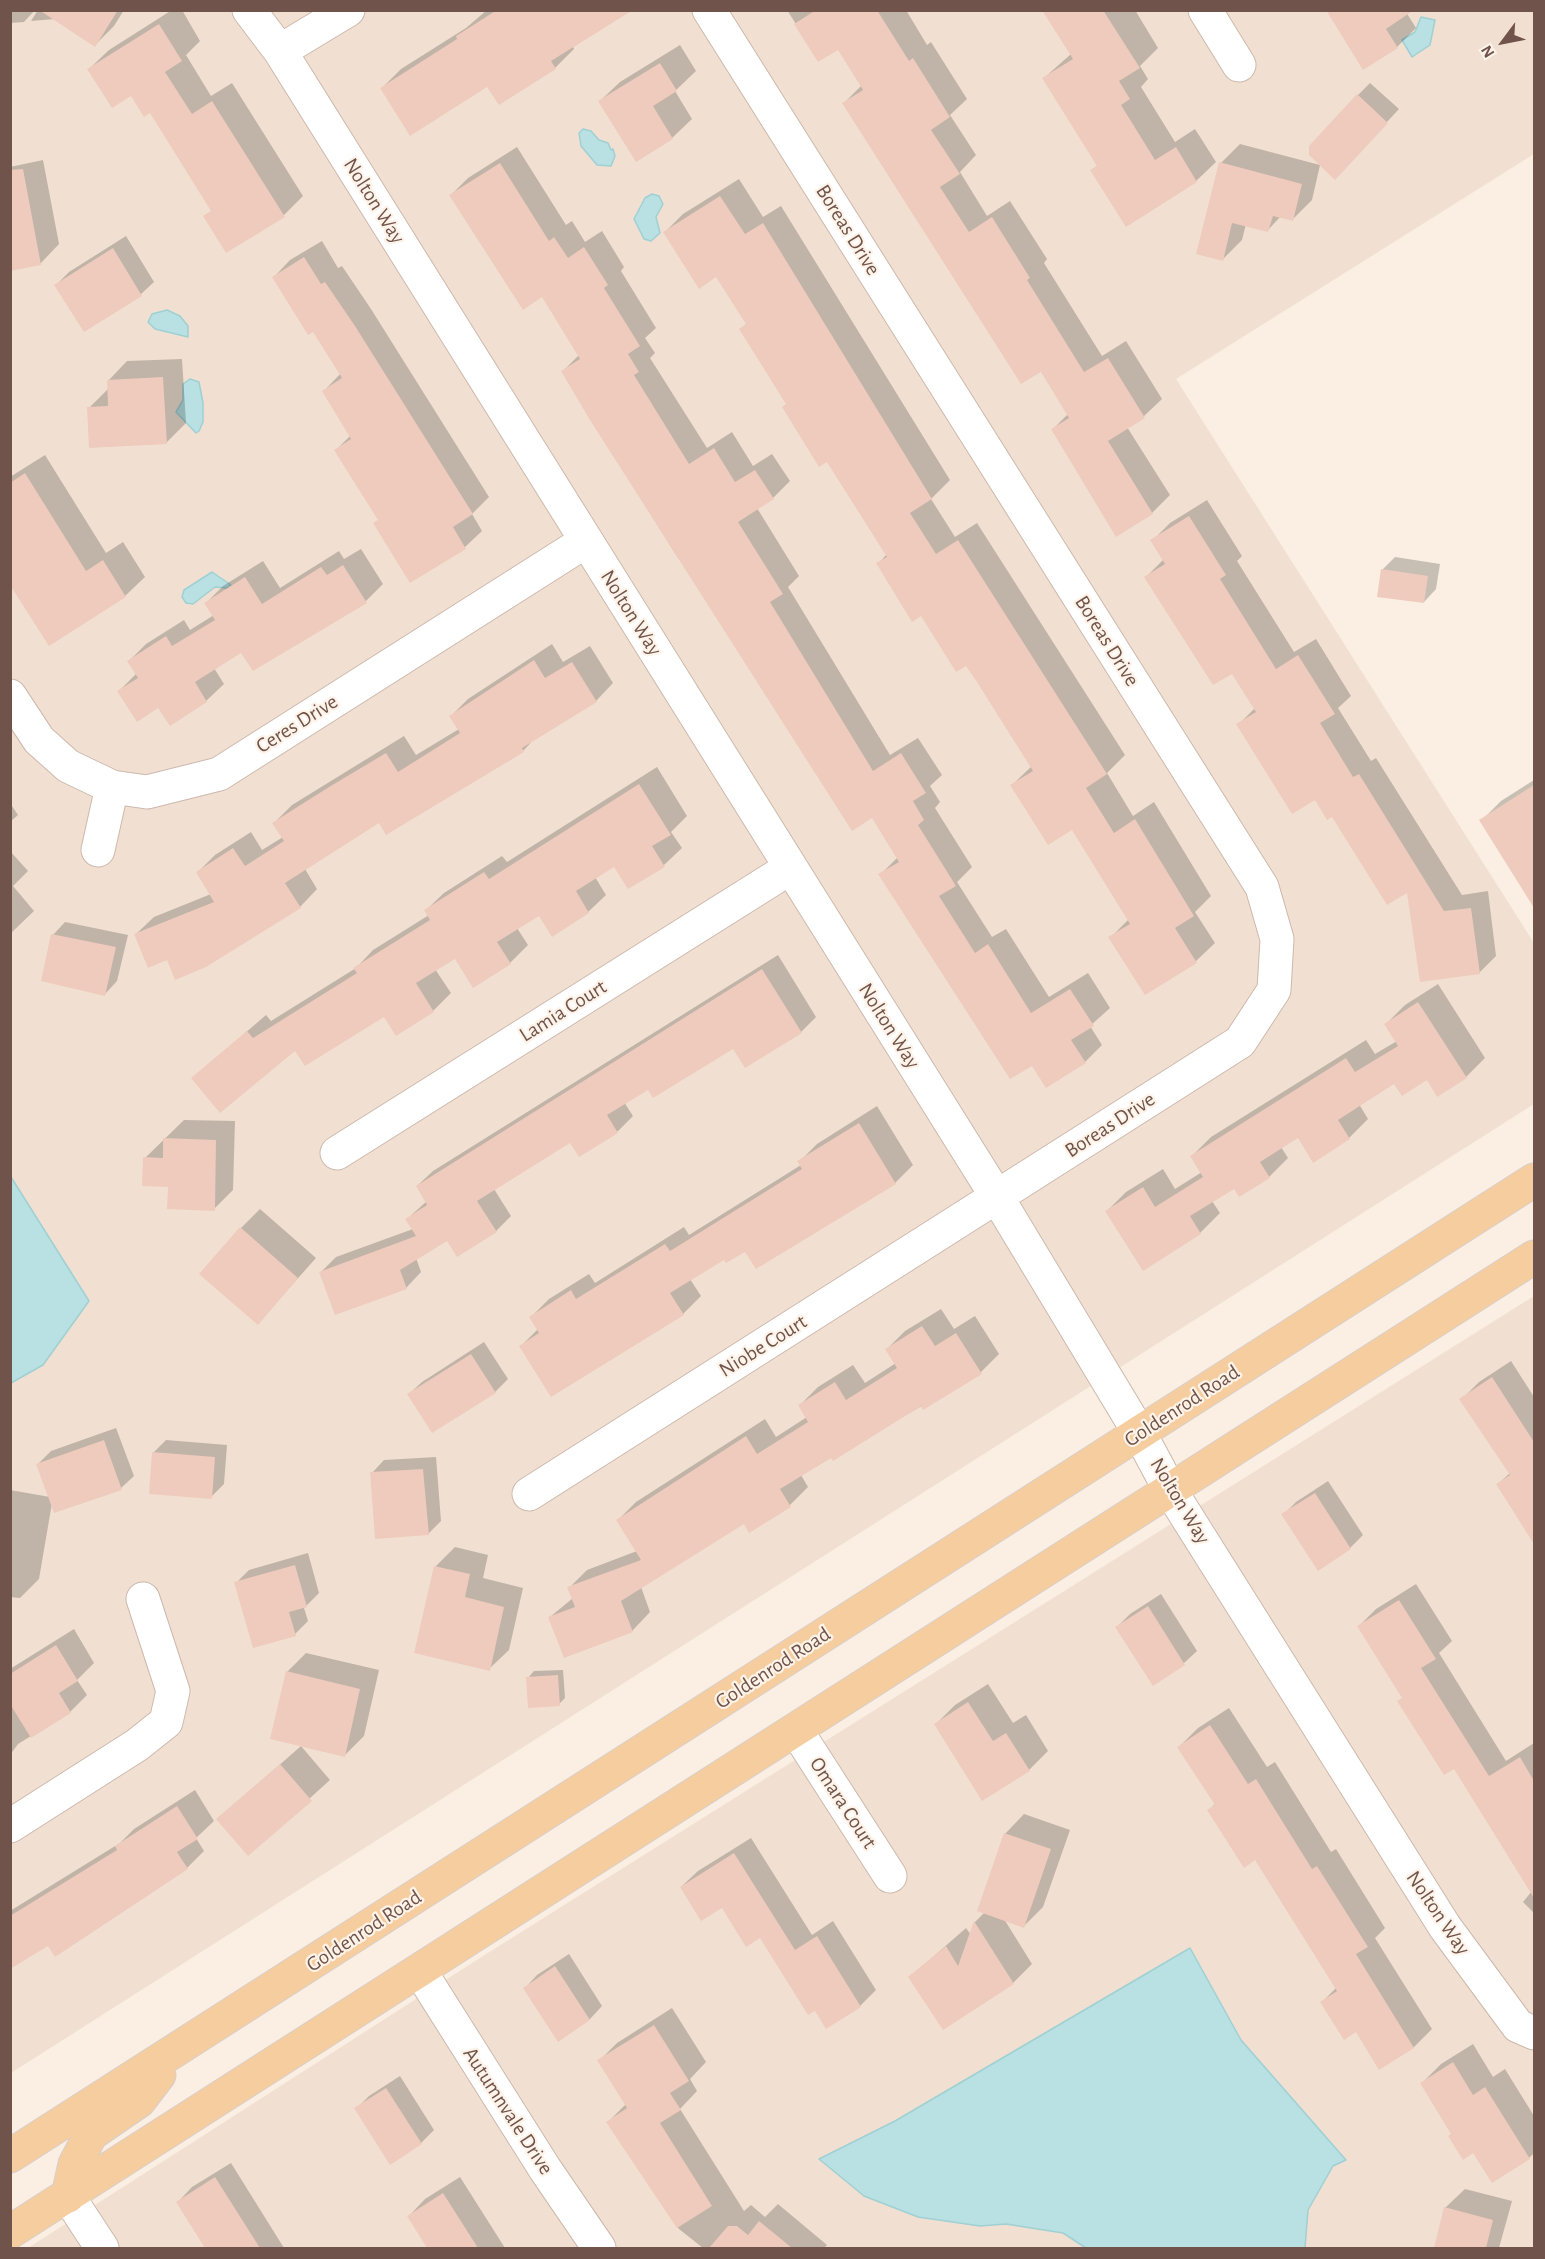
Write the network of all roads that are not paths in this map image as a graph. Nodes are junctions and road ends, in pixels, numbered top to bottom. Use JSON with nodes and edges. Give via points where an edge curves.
{"nodes":[{"id":1,"x":249,"y":10,"type":"edge"},
{"id":2,"x":348,"y":10,"type":"edge"},
{"id":3,"x":709,"y":10,"type":"edge"},
{"id":4,"x":1205,"y":10,"type":"edge"},
{"id":5,"x":280,"y":51,"type":"junction"},
{"id":6,"x":1239,"y":65,"type":"dead end"},
{"id":7,"x":586,"y":541,"type":"junction"},
{"id":8,"x":10,"y":696,"type":"edge"},
{"id":9,"x":112,"y":787,"type":"junction"},
{"id":10,"x":98,"y":850,"type":"dead end"},
{"id":11,"x":790,"y":868,"type":"junction"},
{"id":12,"x":337,"y":1153,"type":"dead end"},
{"id":13,"x":1534,"y":1180,"type":"edge"},
{"id":14,"x":997,"y":1197,"type":"junction"},
{"id":15,"x":1531,"y":1268,"type":"edge"},
{"id":16,"x":1140,"y":1434,"type":"junction"},
{"id":17,"x":1170,"y":1490,"type":"junction"},
{"id":18,"x":529,"y":1494,"type":"dead end"},
{"id":19,"x":142,"y":1599,"type":"dead end"},
{"id":20,"x":796,"y":1730,"type":"junction"},
{"id":21,"x":10,"y":1826,"type":"edge"},
{"id":22,"x":890,"y":1876,"type":"dead end"},
{"id":23,"x":420,"y":1971,"type":"junction"},
{"id":24,"x":1534,"y":2033,"type":"edge"},
{"id":25,"x":181,"y":2047,"type":"junction"},
{"id":26,"x":10,"y":2156,"type":"edge"},
{"id":27,"x":68,"y":2196,"type":"junction"},
{"id":28,"x":10,"y":2232,"type":"edge"},
{"id":29,"x":102,"y":2248,"type":"edge"},
{"id":30,"x":599,"y":2248,"type":"edge"}],
"edges":[{"from":1,"to":5,"type":"street","name":"Nolton Way"},
{"from":2,"to":5,"type":"street"},
{"from":3,"to":14,"type":"street","name":"Boreas Drive","via":[[1262,886],[1277,939],[1274,990],[1240,1042]]},
{"from":4,"to":6,"type":"street"},
{"from":5,"to":7,"type":"street","name":"Nolton Way"},
{"from":7,"to":9,"type":"street","name":"Ceres Drive","via":[[219,774],[147,792]]},
{"from":7,"to":11,"type":"street","name":"Nolton Way"},
{"from":8,"to":9,"type":"street","name":"Ceres Drive","via":[[39,740],[53,753],[68,766]]},
{"from":9,"to":10,"type":"street"},
{"from":11,"to":12,"type":"street","name":"Lamia Court"},
{"from":11,"to":14,"type":"street","name":"Nolton Way"},
{"from":13,"to":16,"type":"main road","name":"Goldenrod Road"},
{"from":14,"to":16,"type":"street","name":"Nolton Way"},
{"from":14,"to":18,"type":"street","name":"Niobe Court"},
{"from":15,"to":17,"type":"main road"},
{"from":16,"to":17,"type":"street","name":"Nolton Way"},
{"from":16,"to":25,"type":"main road","name":"Goldenrod Road"},
{"from":17,"to":20,"type":"main road"},
{"from":17,"to":24,"type":"street","name":"Nolton Way","via":[[1445,1927],[1518,2026]]},
{"from":19,"to":21,"type":"street","via":[[173,1691],[166,1722]]},
{"from":20,"to":22,"type":"street","name":"Omara Court"},
{"from":20,"to":23,"type":"main road"},
{"from":23,"to":27,"type":"main road"},
{"from":23,"to":30,"type":"street","name":"Autumnvale Drive"},
{"from":25,"to":26,"type":"main road","name":"Goldenrod Road"},
{"from":25,"to":27,"type":"main road","via":[[139,2101],[91,2134],[75,2164]]},
{"from":27,"to":28,"type":"main road"},
{"from":27,"to":29,"type":"street"}]}
